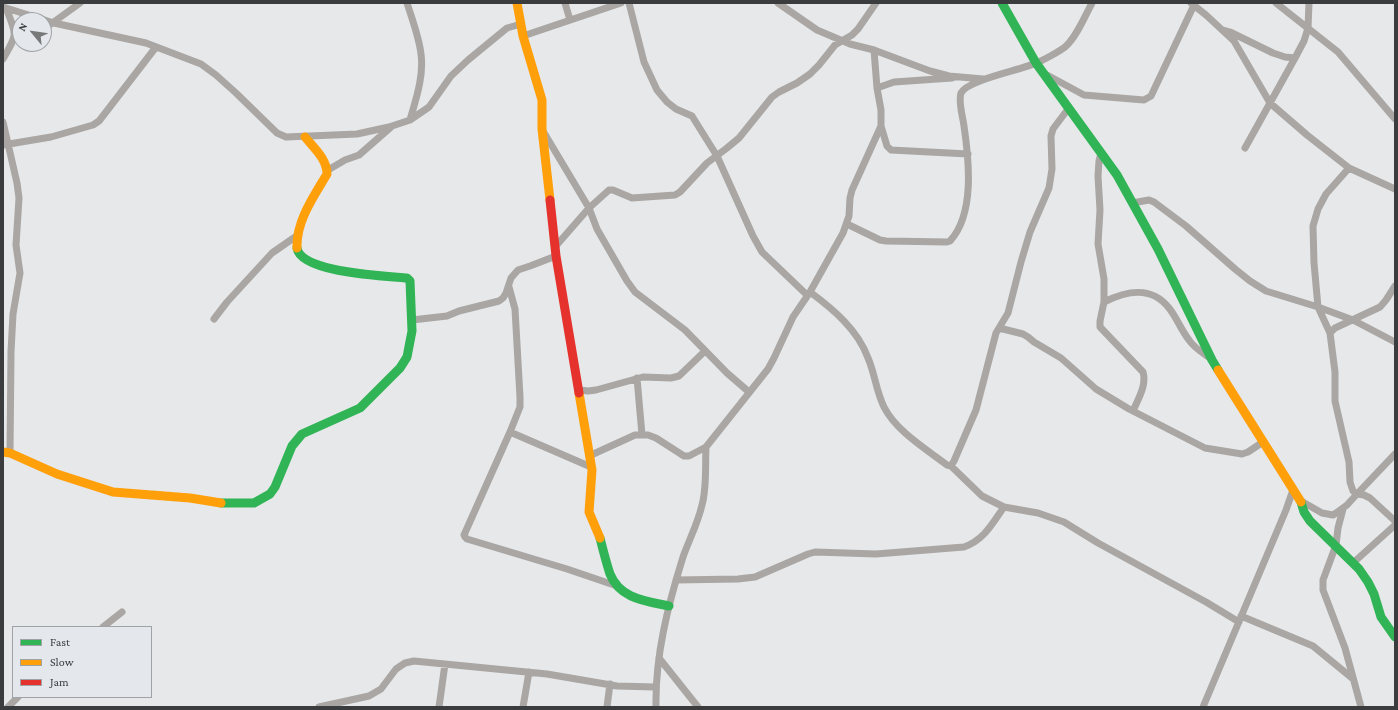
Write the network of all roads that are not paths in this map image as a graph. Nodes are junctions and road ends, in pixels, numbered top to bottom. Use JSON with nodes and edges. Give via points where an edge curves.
{"nodes":[{"id":1,"x":80,"y":3,"type":"edge"},
{"id":2,"x":407,"y":3,"type":"edge"},
{"id":3,"x":517,"y":3,"type":"edge"},
{"id":4,"x":565,"y":3,"type":"edge"},
{"id":5,"x":621,"y":3,"type":"edge"},
{"id":6,"x":628,"y":3,"type":"edge"},
{"id":7,"x":778,"y":3,"type":"edge"},
{"id":8,"x":876,"y":3,"type":"edge"},
{"id":9,"x":1002,"y":3,"type":"edge"},
{"id":10,"x":1092,"y":3,"type":"edge"},
{"id":11,"x":1276,"y":3,"type":"edge"},
{"id":12,"x":1309,"y":3,"type":"edge"},
{"id":13,"x":1193,"y":4,"type":"edge"},
{"id":14,"x":4,"y":8,"type":"edge"},
{"id":15,"x":570,"y":20,"type":"junction"},
{"id":16,"x":54,"y":23,"type":"junction"},
{"id":17,"x":521,"y":24,"type":"junction"},
{"id":18,"x":1308,"y":28,"type":"junction"},
{"id":19,"x":1222,"y":30,"type":"junction"},
{"id":20,"x":523,"y":36,"type":"junction"},
{"id":21,"x":841,"y":41,"type":"junction"},
{"id":22,"x":156,"y":47,"type":"junction"},
{"id":23,"x":12,"y":48,"type":"edge"},
{"id":24,"x":8,"y":50,"type":"junction"},
{"id":25,"x":874,"y":50,"type":"junction"},
{"id":26,"x":1295,"y":58,"type":"junction"},
{"id":27,"x":3,"y":59,"type":"edge"},
{"id":28,"x":1036,"y":63,"type":"junction"},
{"id":29,"x":1045,"y":74,"type":"junction"},
{"id":30,"x":960,"y":77,"type":"junction"},
{"id":31,"x":985,"y":79,"type":"junction"},
{"id":32,"x":877,"y":88,"type":"junction"},
{"id":33,"x":1270,"y":103,"type":"junction"},
{"id":34,"x":1068,"y":109,"type":"junction"},
{"id":35,"x":410,"y":120,"type":"junction"},
{"id":36,"x":1395,"y":120,"type":"edge"},
{"id":37,"x":3,"y":122,"type":"edge"},
{"id":38,"x":392,"y":126,"type":"junction"},
{"id":39,"x":881,"y":126,"type":"junction"},
{"id":40,"x":542,"y":129,"type":"junction"},
{"id":41,"x":305,"y":137,"type":"junction"},
{"id":42,"x":6,"y":145,"type":"edge"},
{"id":43,"x":1245,"y":148,"type":"dead end"},
{"id":44,"x":1101,"y":153,"type":"junction"},
{"id":45,"x":968,"y":154,"type":"junction"},
{"id":46,"x":716,"y":156,"type":"junction"},
{"id":47,"x":1349,"y":168,"type":"junction"},
{"id":48,"x":328,"y":170,"type":"junction"},
{"id":49,"x":1395,"y":189,"type":"edge"},
{"id":50,"x":1132,"y":203,"type":"junction"},
{"id":51,"x":589,"y":208,"type":"junction"},
{"id":52,"x":847,"y":224,"type":"junction"},
{"id":53,"x":298,"y":236,"type":"junction"},
{"id":54,"x":555,"y":251,"type":"junction"},
{"id":55,"x":1395,"y":286,"type":"edge"},
{"id":56,"x":509,"y":287,"type":"junction"},
{"id":57,"x":808,"y":293,"type":"junction"},
{"id":58,"x":1104,"y":302,"type":"junction"},
{"id":59,"x":1318,"y":307,"type":"junction"},
{"id":60,"x":214,"y":319,"type":"dead end"},
{"id":61,"x":412,"y":320,"type":"junction"},
{"id":62,"x":1354,"y":320,"type":"junction"},
{"id":63,"x":999,"y":328,"type":"junction"},
{"id":64,"x":1330,"y":333,"type":"junction"},
{"id":65,"x":1395,"y":342,"type":"edge"},
{"id":66,"x":706,"y":351,"type":"junction"},
{"id":67,"x":1212,"y":360,"type":"junction"},
{"id":68,"x":637,"y":378,"type":"junction"},
{"id":69,"x":579,"y":390,"type":"junction"},
{"id":70,"x":749,"y":392,"type":"junction"},
{"id":71,"x":1133,"y":411,"type":"junction"},
{"id":72,"x":510,"y":432,"type":"junction"},
{"id":73,"x":642,"y":435,"type":"junction"},
{"id":74,"x":1263,"y":442,"type":"junction"},
{"id":75,"x":706,"y":447,"type":"junction"},
{"id":76,"x":7,"y":453,"type":"edge"},
{"id":77,"x":1395,"y":454,"type":"edge"},
{"id":78,"x":589,"y":456,"type":"junction"},
{"id":79,"x":591,"y":466,"type":"junction"},
{"id":80,"x":951,"y":466,"type":"junction"},
{"id":81,"x":1293,"y":490,"type":"junction"},
{"id":82,"x":1357,"y":494,"type":"junction"},
{"id":83,"x":1301,"y":501,"type":"junction"},
{"id":84,"x":1004,"y":507,"type":"junction"},
{"id":85,"x":1343,"y":509,"type":"junction"},
{"id":86,"x":1395,"y":520,"type":"edge"},
{"id":87,"x":1395,"y":525,"type":"edge"},
{"id":88,"x":1336,"y":544,"type":"junction"},
{"id":89,"x":1353,"y":563,"type":"junction"},
{"id":90,"x":676,"y":580,"type":"junction"},
{"id":91,"x":617,"y":586,"type":"junction"},
{"id":92,"x":670,"y":606,"type":"junction"},
{"id":93,"x":122,"y":612,"type":"dead end"},
{"id":94,"x":1240,"y":619,"type":"junction"},
{"id":95,"x":104,"y":626,"type":"edge"},
{"id":96,"x":1395,"y":637,"type":"edge"},
{"id":97,"x":658,"y":658,"type":"junction"},
{"id":98,"x":445,"y":664,"type":"junction"},
{"id":99,"x":529,"y":672,"type":"junction"},
{"id":100,"x":1353,"y":678,"type":"junction"},
{"id":101,"x":610,"y":684,"type":"junction"},
{"id":102,"x":656,"y":687,"type":"junction"},
{"id":103,"x":17,"y":698,"type":"edge"},
{"id":104,"x":8,"y":707,"type":"edge"},
{"id":105,"x":319,"y":707,"type":"edge"},
{"id":106,"x":439,"y":707,"type":"edge"},
{"id":107,"x":523,"y":707,"type":"edge"},
{"id":108,"x":607,"y":707,"type":"edge"},
{"id":109,"x":656,"y":707,"type":"edge"},
{"id":110,"x":698,"y":707,"type":"edge"},
{"id":111,"x":1203,"y":707,"type":"edge"},
{"id":112,"x":1362,"y":707,"type":"edge"}],
"edges":[{"from":1,"to":16,"type":"street"},
{"from":2,"to":35,"type":"street","via":[[422,62]]},
{"from":3,"to":17,"type":"street"},
{"from":4,"to":15,"type":"street"},
{"from":5,"to":15,"type":"street"},
{"from":6,"to":46,"type":"street","via":[[644,62],[657,90],[676,109],[692,116]]},
{"from":7,"to":21,"type":"street","via":[[817,30]]},
{"from":8,"to":21,"type":"street","via":[[858,29]]},
{"from":9,"to":28,"type":"street"},
{"from":10,"to":28,"type":"street","via":[[1069,43]]},
{"from":11,"to":18,"type":"street"},
{"from":12,"to":18,"type":"street"},
{"from":13,"to":19,"type":"street"},
{"from":13,"to":29,"type":"street","via":[[1151,96],[1147,99],[1084,95]]},
{"from":14,"to":16,"type":"street"},
{"from":14,"to":24,"type":"street","via":[[15,34]]},
{"from":15,"to":20,"type":"street"},
{"from":16,"to":22,"type":"street"},
{"from":17,"to":20,"type":"street"},
{"from":17,"to":35,"type":"street","via":[[507,28],[468,60],[451,76],[429,107]]},
{"from":18,"to":26,"type":"street"},
{"from":18,"to":36,"type":"street","via":[[1338,52]]},
{"from":19,"to":26,"type":"street","via":[[1273,54]]},
{"from":19,"to":33,"type":"street","via":[[1234,41]]},
{"from":20,"to":40,"type":"street","via":[[542,100]]},
{"from":21,"to":25,"type":"street"},
{"from":21,"to":46,"type":"street","via":[[810,74],[772,97],[739,138]]},
{"from":22,"to":41,"type":"street","via":[[201,64],[236,93],[277,133],[286,137]]},
{"from":22,"to":42,"type":"street","via":[[99,121],[93,125],[51,137]]},
{"from":23,"to":24,"type":"street"},
{"from":24,"to":27,"type":"street"},
{"from":25,"to":30,"type":"street","via":[[930,71]]},
{"from":25,"to":32,"type":"street"},
{"from":26,"to":33,"type":"street"},
{"from":28,"to":29,"type":"street"},
{"from":28,"to":31,"type":"street"},
{"from":29,"to":34,"type":"street"},
{"from":30,"to":31,"type":"street"},
{"from":30,"to":32,"type":"street","via":[[894,82]]},
{"from":31,"to":45,"type":"street","via":[[965,88],[960,96]]},
{"from":32,"to":39,"type":"street"},
{"from":33,"to":43,"type":"street"},
{"from":33,"to":47,"type":"street"},
{"from":34,"to":44,"type":"street"},
{"from":34,"to":63,"type":"street","via":[[1053,129],[1051,180],[1024,250],[1010,308]]},
{"from":35,"to":38,"type":"street"},
{"from":37,"to":42,"type":"street"},
{"from":38,"to":41,"type":"street","via":[[357,134]]},
{"from":38,"to":48,"type":"street","via":[[359,155]]},
{"from":39,"to":45,"type":"street","via":[[887,146],[891,150]]},
{"from":39,"to":52,"type":"street","via":[[852,190]]},
{"from":40,"to":51,"type":"street"},
{"from":40,"to":54,"type":"street"},
{"from":41,"to":48,"type":"street"},
{"from":42,"to":76,"type":"street","via":[[19,198],[16,245],[20,273],[13,314]]},
{"from":44,"to":50,"type":"street"},
{"from":44,"to":58,"type":"street","via":[[1098,176],[1098,244],[1104,279]]},
{"from":45,"to":52,"type":"street","via":[[964,217],[950,241],[886,241]]},
{"from":46,"to":51,"type":"street","via":[[675,195],[632,198],[609,190]]},
{"from":46,"to":57,"type":"street","via":[[752,236],[762,252]]},
{"from":47,"to":49,"type":"street"},
{"from":47,"to":59,"type":"street","via":[[1326,194],[1318,209],[1314,226]]},
{"from":48,"to":53,"type":"street","via":[[301,223]]},
{"from":50,"to":59,"type":"street","via":[[1149,200],[1154,202],[1250,281],[1266,291]]},
{"from":50,"to":67,"type":"street","via":[[1158,249]]},
{"from":51,"to":54,"type":"street"},
{"from":51,"to":66,"type":"street","via":[[597,229],[635,292],[685,330]]},
{"from":52,"to":57,"type":"street"},
{"from":53,"to":60,"type":"street","via":[[272,254]]},
{"from":53,"to":61,"type":"street","via":[[299,254],[329,269],[407,278],[411,284]]},
{"from":54,"to":56,"type":"street","via":[[518,270],[511,278]]},
{"from":54,"to":69,"type":"street"},
{"from":55,"to":62,"type":"street","via":[[1380,307]]},
{"from":56,"to":61,"type":"street","via":[[499,301],[447,316]]},
{"from":56,"to":72,"type":"street","via":[[515,309],[520,397],[520,407]]},
{"from":57,"to":70,"type":"street","via":[[793,316],[768,369]]},
{"from":57,"to":80,"type":"street","via":[[828,305],[862,343],[869,359],[876,390],[884,408],[899,427]]},
{"from":58,"to":67,"type":"street","via":[[1126,293],[1137,292],[1154,296],[1170,309],[1191,343]]},
{"from":58,"to":71,"type":"street","via":[[1100,327],[1143,372],[1145,378]]},
{"from":59,"to":62,"type":"street"},
{"from":59,"to":64,"type":"street"},
{"from":61,"to":76,"type":"street","via":[[408,352],[400,368],[360,408],[302,434],[292,446],[276,487],[270,494],[254,503],[228,504],[190,498],[113,492],[58,474]]},
{"from":62,"to":64,"type":"street","via":[[1335,328]]},
{"from":62,"to":65,"type":"street"},
{"from":63,"to":71,"type":"street","via":[[1028,337],[1061,358],[1096,389]]},
{"from":63,"to":80,"type":"street","via":[[976,410]]},
{"from":64,"to":82,"type":"street","via":[[1335,372],[1335,402],[1349,462],[1350,482]]},
{"from":66,"to":68,"type":"street","via":[[679,376]]},
{"from":66,"to":70,"type":"street"},
{"from":67,"to":74,"type":"street"},
{"from":68,"to":69,"type":"street","via":[[596,390]]},
{"from":68,"to":73,"type":"street"},
{"from":69,"to":78,"type":"street"},
{"from":70,"to":75,"type":"street"},
{"from":71,"to":74,"type":"street","via":[[1210,449],[1242,454]]},
{"from":72,"to":79,"type":"street"},
{"from":72,"to":91,"type":"street","via":[[464,535],[465,538]]},
{"from":73,"to":75,"type":"street","via":[[656,438],[684,456]]},
{"from":73,"to":78,"type":"street","via":[[635,435]]},
{"from":74,"to":81,"type":"street"},
{"from":75,"to":90,"type":"street","via":[[702,507]]},
{"from":77,"to":82,"type":"street"},
{"from":78,"to":79,"type":"street"},
{"from":79,"to":91,"type":"street","via":[[591,518],[610,576]]},
{"from":80,"to":84,"type":"street","via":[[982,496]]},
{"from":81,"to":83,"type":"street"},
{"from":81,"to":94,"type":"street"},
{"from":82,"to":85,"type":"street"},
{"from":82,"to":86,"type":"street","via":[[1370,498]]},
{"from":83,"to":85,"type":"street","via":[[1322,513],[1333,515]]},
{"from":83,"to":88,"type":"street","via":[[1310,521]]},
{"from":84,"to":90,"type":"street","via":[[986,533],[974,544],[964,547],[876,554],[815,552],[755,577]]},
{"from":84,"to":94,"type":"street","via":[[1038,513],[1064,522]]},
{"from":85,"to":88,"type":"street"},
{"from":87,"to":89,"type":"street"},
{"from":88,"to":89,"type":"street"},
{"from":88,"to":100,"type":"street","via":[[1323,590],[1345,648]]},
{"from":89,"to":96,"type":"street","via":[[1368,582],[1381,617]]},
{"from":90,"to":92,"type":"street"},
{"from":91,"to":92,"type":"street","via":[[630,596]]},
{"from":92,"to":97,"type":"street"},
{"from":93,"to":95,"type":"street"},
{"from":94,"to":100,"type":"street","via":[[1314,646]]},
{"from":94,"to":111,"type":"street"},
{"from":97,"to":102,"type":"street"},
{"from":97,"to":110,"type":"street"},
{"from":98,"to":99,"type":"street"},
{"from":98,"to":105,"type":"street","via":[[414,661],[405,663],[396,669],[381,689],[369,696]]},
{"from":98,"to":106,"type":"street"},
{"from":99,"to":101,"type":"street"},
{"from":99,"to":107,"type":"street"},
{"from":100,"to":112,"type":"street"},
{"from":101,"to":102,"type":"street"},
{"from":101,"to":108,"type":"street"},
{"from":102,"to":109,"type":"street"},
{"from":103,"to":104,"type":"street"}]}
